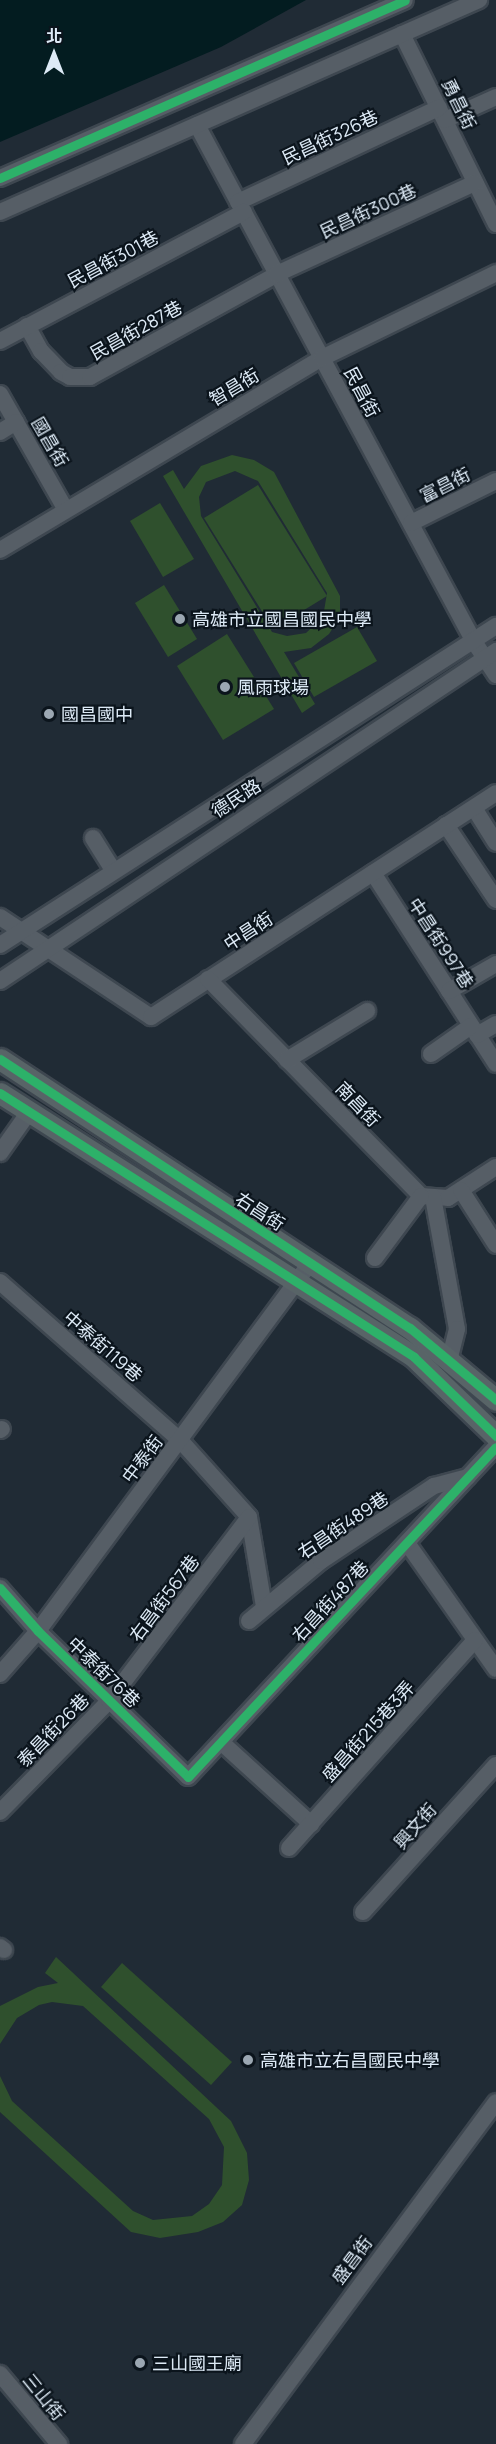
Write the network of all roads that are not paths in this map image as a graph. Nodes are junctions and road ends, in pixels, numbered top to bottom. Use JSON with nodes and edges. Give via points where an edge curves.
{"nodes":[{"id":1,"x":405,"y":0,"type":"edge"},
{"id":2,"x":479,"y":0,"type":"edge"},
{"id":3,"x":402,"y":34,"type":"junction"},
{"id":4,"x":496,"y":97,"type":"edge"},
{"id":5,"x":442,"y":114,"type":"junction"},
{"id":6,"x":197,"y":125,"type":"junction"},
{"id":7,"x":0,"y":178,"type":"edge"},
{"id":8,"x":475,"y":183,"type":"junction"},
{"id":9,"x":241,"y":207,"type":"junction"},
{"id":10,"x":0,"y":212,"type":"edge"},
{"id":11,"x":496,"y":224,"type":"edge"},
{"id":12,"x":496,"y":273,"type":"edge"},
{"id":13,"x":277,"y":274,"type":"junction"},
{"id":14,"x":27,"y":326,"type":"junction"},
{"id":15,"x":0,"y":341,"type":"edge"},
{"id":16,"x":322,"y":358,"type":"junction"},
{"id":17,"x":0,"y":394,"type":"edge"},
{"id":18,"x":16,"y":422,"type":"junction"},
{"id":19,"x":0,"y":432,"type":"edge"},
{"id":20,"x":496,"y":481,"type":"edge"},
{"id":21,"x":66,"y":510,"type":"junction"},
{"id":22,"x":411,"y":523,"type":"junction"},
{"id":23,"x":0,"y":550,"type":"edge"},
{"id":24,"x":496,"y":626,"type":"edge"},
{"id":25,"x":473,"y":640,"type":"junction"},
{"id":26,"x":490,"y":654,"type":"edge"},
{"id":27,"x":496,"y":675,"type":"edge"},
{"id":28,"x":496,"y":793,"type":"edge"},
{"id":29,"x":474,"y":807,"type":"junction"},
{"id":30,"x":446,"y":825,"type":"junction"},
{"id":31,"x":93,"y":838,"type":"dead end"},
{"id":32,"x":496,"y":843,"type":"edge"},
{"id":33,"x":114,"y":871,"type":"junction"},
{"id":34,"x":373,"y":873,"type":"junction"},
{"id":35,"x":496,"y":900,"type":"edge"},
{"id":36,"x":0,"y":917,"type":"edge"},
{"id":37,"x":7,"y":938,"type":"edge"},
{"id":38,"x":46,"y":948,"type":"junction"},
{"id":39,"x":496,"y":964,"type":"edge"},
{"id":40,"x":208,"y":979,"type":"junction"},
{"id":41,"x":0,"y":981,"type":"edge"},
{"id":42,"x":449,"y":991,"type":"junction"},
{"id":43,"x":367,"y":1011,"type":"dead end"},
{"id":44,"x":496,"y":1024,"type":"edge"},
{"id":45,"x":474,"y":1030,"type":"junction"},
{"id":46,"x":431,"y":1054,"type":"dead end"},
{"id":47,"x":0,"y":1059,"type":"edge"},
{"id":48,"x":287,"y":1060,"type":"junction"},
{"id":49,"x":496,"y":1064,"type":"edge"},
{"id":50,"x":0,"y":1094,"type":"edge"},
{"id":51,"x":30,"y":1112,"type":"junction"},
{"id":52,"x":0,"y":1153,"type":"edge"},
{"id":53,"x":496,"y":1167,"type":"edge"},
{"id":54,"x":461,"y":1190,"type":"junction"},
{"id":55,"x":427,"y":1197,"type":"junction"},
{"id":56,"x":496,"y":1245,"type":"edge"},
{"id":57,"x":375,"y":1258,"type":"dead end"},
{"id":58,"x":310,"y":1263,"type":"junction"},
{"id":59,"x":0,"y":1282,"type":"edge"},
{"id":60,"x":297,"y":1284,"type":"junction"},
{"id":61,"x":450,"y":1358,"type":"junction"},
{"id":62,"x":496,"y":1400,"type":"edge"},
{"id":63,"x":496,"y":1436,"type":"edge"},
{"id":64,"x":180,"y":1440,"type":"junction"},
{"id":65,"x":496,"y":1447,"type":"edge"},
{"id":66,"x":468,"y":1477,"type":"junction"},
{"id":67,"x":249,"y":1517,"type":"junction"},
{"id":68,"x":406,"y":1543,"type":"junction"},
{"id":69,"x":0,"y":1588,"type":"edge"},
{"id":70,"x":264,"y":1607,"type":"junction"},
{"id":71,"x":249,"y":1621,"type":"dead end"},
{"id":72,"x":38,"y":1631,"type":"junction"},
{"id":73,"x":475,"y":1640,"type":"junction"},
{"id":74,"x":496,"y":1669,"type":"edge"},
{"id":75,"x":0,"y":1674,"type":"edge"},
{"id":76,"x":109,"y":1701,"type":"junction"},
{"id":77,"x":221,"y":1742,"type":"junction"},
{"id":78,"x":496,"y":1765,"type":"edge"},
{"id":79,"x":188,"y":1777,"type":"joint"},
{"id":80,"x":0,"y":1812,"type":"edge"},
{"id":81,"x":311,"y":1824,"type":"junction"},
{"id":82,"x":289,"y":1848,"type":"dead end"},
{"id":83,"x":363,"y":1912,"type":"dead end"},
{"id":84,"x":496,"y":2102,"type":"edge"},
{"id":85,"x":0,"y":2374,"type":"edge"},
{"id":86,"x":58,"y":2444,"type":"edge"},
{"id":87,"x":243,"y":2444,"type":"edge"}],
"edges":[{"from":1,"to":7,"type":"street"},
{"from":2,"to":3,"type":"street"},
{"from":3,"to":5,"type":"street","name":"勇昌街"},
{"from":3,"to":6,"type":"street"},
{"from":4,"to":5,"type":"street","name":"民昌街326巷"},
{"from":5,"to":8,"type":"street","name":"勇昌街"},
{"from":5,"to":9,"type":"street","name":"民昌街326巷"},
{"from":6,"to":9,"type":"street","name":"民昌街"},
{"from":6,"to":10,"type":"street"},
{"from":8,"to":11,"type":"street","name":"勇昌街"},
{"from":8,"to":13,"type":"street","name":"民昌街300巷"},
{"from":9,"to":13,"type":"street","name":"民昌街"},
{"from":9,"to":14,"type":"street","name":"民昌街301巷"},
{"from":12,"to":16,"type":"street","name":"智昌街"},
{"from":13,"to":14,"type":"street","name":"民昌街287巷","via":[[90,377],[70,377],[61,372]]},
{"from":13,"to":16,"type":"street","name":"民昌街"},
{"from":14,"to":15,"type":"street","name":"民昌街301巷"},
{"from":16,"to":21,"type":"street","name":"智昌街"},
{"from":16,"to":22,"type":"street","name":"民昌街"},
{"from":17,"to":18,"type":"street","name":"國昌街"},
{"from":18,"to":19,"type":"street"},
{"from":18,"to":21,"type":"street","name":"國昌街"},
{"from":20,"to":22,"type":"street","name":"富昌街"},
{"from":21,"to":23,"type":"street","name":"智昌街"},
{"from":22,"to":25,"type":"street","name":"民昌街"},
{"from":24,"to":25,"type":"street","name":"德民路"},
{"from":25,"to":26,"type":"street","name":"民昌街"},
{"from":25,"to":33,"type":"street","name":"德民路"},
{"from":26,"to":27,"type":"street","name":"民昌街"},
{"from":26,"to":38,"type":"street","name":"德民路"},
{"from":28,"to":29,"type":"street","name":"中昌街"},
{"from":29,"to":30,"type":"street","name":"中昌街"},
{"from":29,"to":32,"type":"street"},
{"from":30,"to":34,"type":"street","name":"中昌街"},
{"from":30,"to":35,"type":"street"},
{"from":31,"to":33,"type":"street"},
{"from":33,"to":37,"type":"street","name":"德民路"},
{"from":34,"to":40,"type":"street","name":"中昌街"},
{"from":34,"to":42,"type":"street","name":"中昌街997巷"},
{"from":36,"to":37,"type":"street","name":"中昌街"},
{"from":37,"to":38,"type":"street","name":"中昌街"},
{"from":38,"to":40,"type":"street","name":"中昌街","via":[[151,1017]]},
{"from":38,"to":41,"type":"street","name":"德民路"},
{"from":39,"to":42,"type":"street"},
{"from":40,"to":48,"type":"street","name":"南昌街"},
{"from":42,"to":45,"type":"street","name":"中昌街997巷"},
{"from":43,"to":48,"type":"street"},
{"from":44,"to":45,"type":"street"},
{"from":45,"to":46,"type":"street"},
{"from":45,"to":49,"type":"street","name":"中昌街997巷"},
{"from":47,"to":58,"type":"main road","name":"右昌街"},
{"from":48,"to":55,"type":"street","name":"南昌街"},
{"from":50,"to":51,"type":"main road"},
{"from":51,"to":52,"type":"street"},
{"from":51,"to":60,"type":"main road"},
{"from":53,"to":54,"type":"street"},
{"from":54,"to":55,"type":"street","via":[[448,1198]]},
{"from":54,"to":56,"type":"street"},
{"from":55,"to":57,"type":"street"},
{"from":55,"to":61,"type":"street","via":[[457,1329]]},
{"from":58,"to":60,"type":"street","name":"中泰街"},
{"from":58,"to":61,"type":"main road","name":"右昌街"},
{"from":59,"to":64,"type":"street","name":"中泰街119巷"},
{"from":60,"to":63,"type":"main road","via":[[414,1358]]},
{"from":60,"to":64,"type":"street","name":"中泰街"},
{"from":61,"to":62,"type":"main road","name":"右昌街"},
{"from":64,"to":67,"type":"street","name":"中泰街119巷"},
{"from":64,"to":72,"type":"street","name":"中泰街"},
{"from":65,"to":66,"type":"street","name":"右昌街487巷"},
{"from":66,"to":68,"type":"street","name":"右昌街487巷"},
{"from":66,"to":70,"type":"street","name":"右昌街489巷","via":[[434,1486],[321,1561]]},
{"from":67,"to":70,"type":"street"},
{"from":67,"to":76,"type":"street","name":"右昌街567巷"},
{"from":68,"to":73,"type":"street"},
{"from":68,"to":77,"type":"street","name":"右昌街487巷"},
{"from":69,"to":72,"type":"street","name":"中泰街76巷"},
{"from":70,"to":71,"type":"street","name":"右昌街489巷"},
{"from":72,"to":75,"type":"street","name":"中泰街"},
{"from":72,"to":76,"type":"street","name":"中泰街76巷"},
{"from":73,"to":74,"type":"street"},
{"from":73,"to":81,"type":"street","name":"盛昌街215巷3弄"},
{"from":76,"to":79,"type":"street","name":"中泰街76巷"},
{"from":76,"to":80,"type":"street","name":"泰昌街26巷"},
{"from":77,"to":79,"type":"street","name":"右昌街487巷"},
{"from":77,"to":81,"type":"street"},
{"from":78,"to":83,"type":"street","name":"興文街"},
{"from":81,"to":82,"type":"street","name":"盛昌街215巷3弄"},
{"from":84,"to":87,"type":"street","name":"盛昌街"},
{"from":85,"to":86,"type":"street","name":"三山街"}]}
